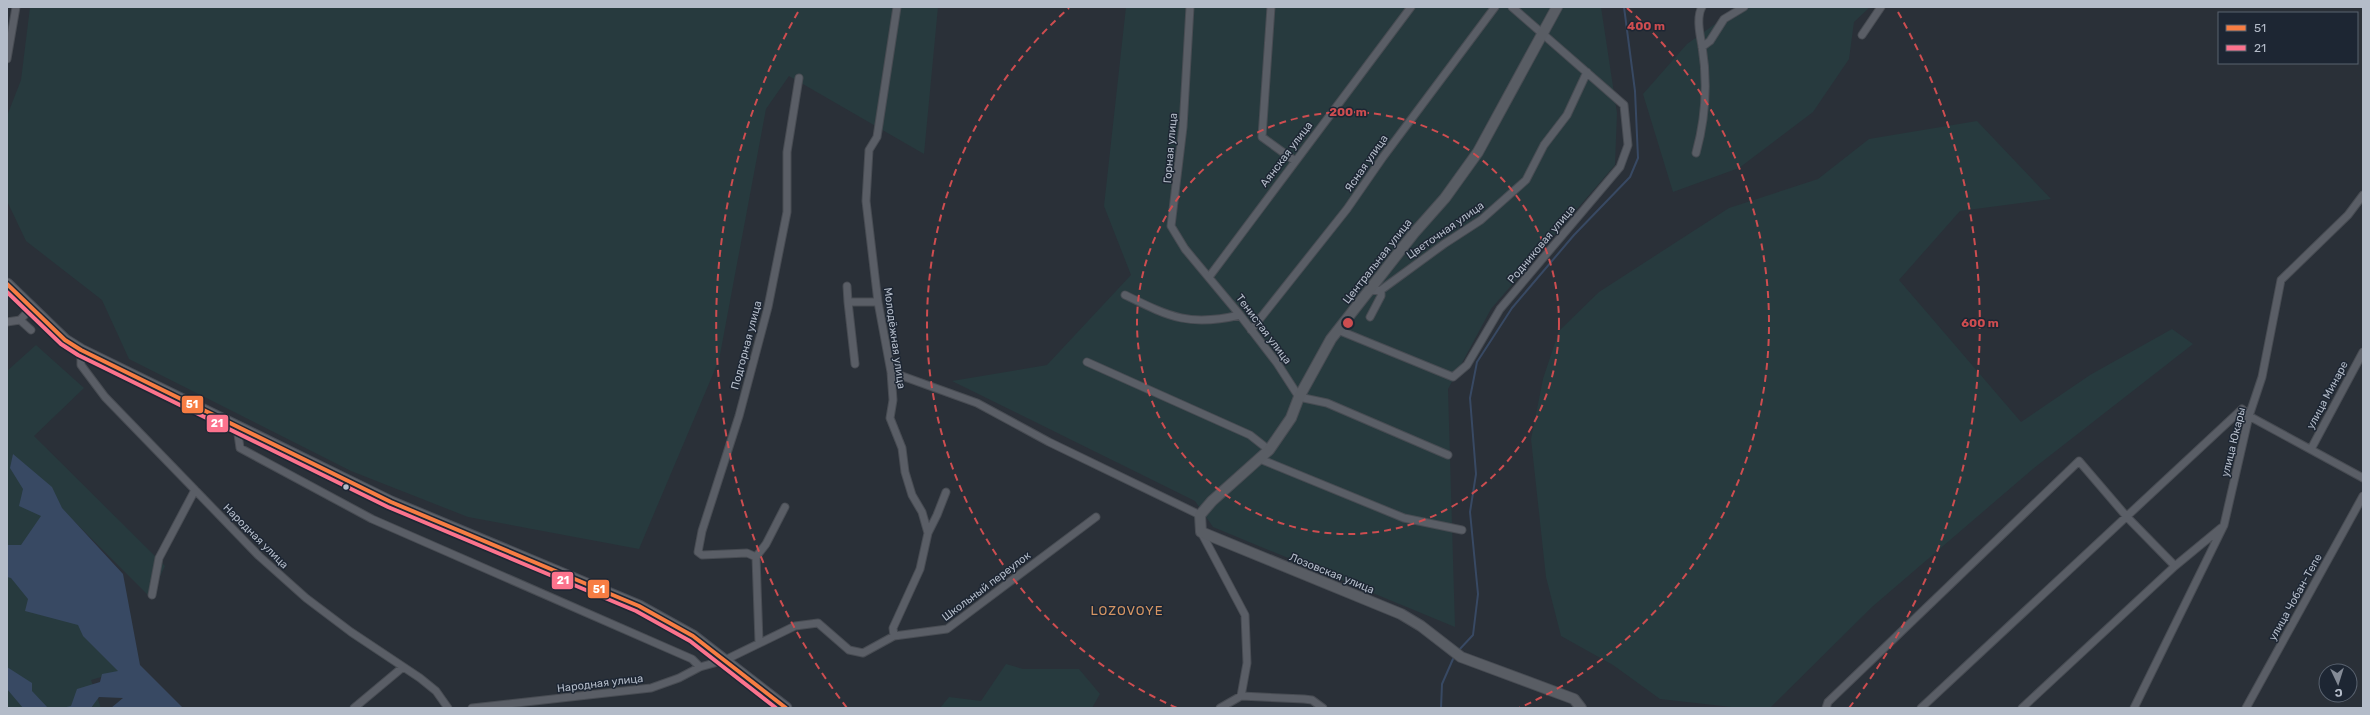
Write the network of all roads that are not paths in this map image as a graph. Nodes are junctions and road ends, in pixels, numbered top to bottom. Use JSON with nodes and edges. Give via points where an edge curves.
{"nodes":[{"id":1,"x":16,"y":7,"type":"edge"},
{"id":2,"x":897,"y":7,"type":"edge"},
{"id":3,"x":1190,"y":7,"type":"edge"},
{"id":4,"x":1271,"y":7,"type":"edge"},
{"id":5,"x":1411,"y":7,"type":"edge"},
{"id":6,"x":1495,"y":7,"type":"edge"},
{"id":7,"x":1512,"y":7,"type":"edge"},
{"id":8,"x":1557,"y":7,"type":"edge"},
{"id":9,"x":1702,"y":7,"type":"edge"},
{"id":10,"x":1744,"y":7,"type":"edge"},
{"id":11,"x":1882,"y":7,"type":"edge"},
{"id":12,"x":1542,"y":32,"type":"junction"},
{"id":13,"x":1862,"y":35,"type":"dead end"},
{"id":14,"x":1702,"y":47,"type":"junction"},
{"id":15,"x":7,"y":59,"type":"edge"},
{"id":16,"x":1587,"y":72,"type":"junction"},
{"id":17,"x":799,"y":78,"type":"dead end"},
{"id":18,"x":1696,"y":153,"type":"dead end"},
{"id":19,"x":1295,"y":161,"type":"junction"},
{"id":20,"x":2363,"y":195,"type":"edge"},
{"id":21,"x":1210,"y":277,"type":"junction"},
{"id":22,"x":7,"y":284,"type":"edge"},
{"id":23,"x":847,"y":286,"type":"dead end"},
{"id":24,"x":1381,"y":290,"type":"junction"},
{"id":25,"x":1368,"y":291,"type":"junction"},
{"id":26,"x":1124,"y":294,"type":"dead end"},
{"id":27,"x":848,"y":302,"type":"junction"},
{"id":28,"x":878,"y":302,"type":"junction"},
{"id":29,"x":31,"y":308,"type":"junction"},
{"id":30,"x":1240,"y":315,"type":"junction"},
{"id":31,"x":1370,"y":317,"type":"dead end"},
{"id":32,"x":20,"y":320,"type":"junction"},
{"id":33,"x":7,"y":322,"type":"edge"},
{"id":34,"x":31,"y":330,"type":"dead end"},
{"id":35,"x":1251,"y":330,"type":"junction"},
{"id":36,"x":1338,"y":330,"type":"junction"},
{"id":37,"x":82,"y":350,"type":"junction"},
{"id":38,"x":2363,"y":352,"type":"edge"},
{"id":39,"x":1087,"y":362,"type":"dead end"},
{"id":40,"x":855,"y":364,"type":"dead end"},
{"id":41,"x":891,"y":372,"type":"junction"},
{"id":42,"x":1299,"y":397,"type":"junction"},
{"id":43,"x":2249,"y":416,"type":"junction"},
{"id":44,"x":237,"y":427,"type":"junction"},
{"id":45,"x":2311,"y":449,"type":"junction"},
{"id":46,"x":1269,"y":450,"type":"junction"},
{"id":47,"x":1448,"y":455,"type":"dead end"},
{"id":48,"x":1260,"y":459,"type":"junction"},
{"id":49,"x":2363,"y":478,"type":"edge"},
{"id":50,"x":195,"y":490,"type":"junction"},
{"id":51,"x":946,"y":492,"type":"dead end"},
{"id":52,"x":2363,"y":496,"type":"edge"},
{"id":53,"x":785,"y":507,"type":"dead end"},
{"id":54,"x":1200,"y":515,"type":"junction"},
{"id":55,"x":1096,"y":517,"type":"dead end"},
{"id":56,"x":2126,"y":517,"type":"junction"},
{"id":57,"x":2224,"y":525,"type":"junction"},
{"id":58,"x":1462,"y":530,"type":"dead end"},
{"id":59,"x":1201,"y":532,"type":"junction"},
{"id":60,"x":928,"y":533,"type":"junction"},
{"id":61,"x":756,"y":557,"type":"junction"},
{"id":62,"x":2175,"y":566,"type":"junction"},
{"id":63,"x":152,"y":595,"type":"dead end"},
{"id":64,"x":894,"y":636,"type":"junction"},
{"id":65,"x":760,"y":642,"type":"junction"},
{"id":66,"x":855,"y":653,"type":"joint"},
{"id":67,"x":725,"y":660,"type":"junction"},
{"id":68,"x":700,"y":667,"type":"junction"},
{"id":69,"x":403,"y":668,"type":"junction"},
{"id":70,"x":1241,"y":696,"type":"junction"},
{"id":71,"x":354,"y":708,"type":"edge"},
{"id":72,"x":448,"y":708,"type":"edge"},
{"id":73,"x":472,"y":708,"type":"edge"},
{"id":74,"x":786,"y":708,"type":"edge"},
{"id":75,"x":1220,"y":708,"type":"edge"},
{"id":76,"x":1323,"y":708,"type":"edge"},
{"id":77,"x":1581,"y":708,"type":"edge"},
{"id":78,"x":1826,"y":708,"type":"edge"},
{"id":79,"x":1921,"y":708,"type":"edge"},
{"id":80,"x":2022,"y":708,"type":"edge"},
{"id":81,"x":2134,"y":708,"type":"edge"},
{"id":82,"x":2246,"y":708,"type":"edge"}],
"edges":[{"from":1,"to":15,"type":"street"},
{"from":2,"to":28,"type":"street","name":"Молодёжная улица","via":[[877,137],[868,150],[866,201]]},
{"from":3,"to":21,"type":"street","name":"Горная улица","via":[[1183,127],[1172,226],[1185,249]]},
{"from":4,"to":19,"type":"street","via":[[1262,137]]},
{"from":5,"to":19,"type":"street","name":"Аянская улица"},
{"from":6,"to":35,"type":"street","name":"Ясная улица","via":[[1383,157],[1347,210]]},
{"from":7,"to":12,"type":"street","name":"Родниковая улица"},
{"from":8,"to":12,"type":"main road","name":"Центральная улица"},
{"from":9,"to":14,"type":"street"},
{"from":10,"to":14,"type":"street","via":[[1724,19],[1710,41]]},
{"from":11,"to":13,"type":"street"},
{"from":12,"to":16,"type":"street","name":"Родниковая улица"},
{"from":12,"to":25,"type":"main road","name":"Центральная улица","via":[[1478,152],[1445,198]]},
{"from":14,"to":18,"type":"street","via":[[1706,111]]},
{"from":16,"to":24,"type":"street","name":"Цветочная улица","via":[[1566,115],[1544,145],[1526,180],[1481,220]]},
{"from":16,"to":36,"type":"street","name":"Родниковая улица","via":[[1624,105],[1628,145],[1620,167],[1500,309],[1467,365],[1453,377]]},
{"from":17,"to":61,"type":"street","name":"Подгорная улица","via":[[787,152],[787,212],[768,307],[739,416],[702,531],[698,552],[702,555],[748,553]]},
{"from":19,"to":21,"type":"street","name":"Аянская улица"},
{"from":20,"to":43,"type":"street","name":"улица Юкары","via":[[2348,215],[2281,280],[2262,377]]},
{"from":21,"to":30,"type":"street","name":"Тенистая улица"},
{"from":22,"to":29,"type":"main road"},
{"from":23,"to":27,"type":"street"},
{"from":24,"to":25,"type":"street"},
{"from":24,"to":31,"type":"street","via":[[1381,296]]},
{"from":25,"to":36,"type":"main road","name":"Центральная улица"},
{"from":26,"to":30,"type":"street","via":[[1161,312],[1186,320],[1215,321]]},
{"from":27,"to":28,"type":"street"},
{"from":27,"to":40,"type":"street"},
{"from":28,"to":41,"type":"street","name":"Молодёжная улица"},
{"from":29,"to":32,"type":"street"},
{"from":29,"to":37,"type":"main road","via":[[65,340]]},
{"from":30,"to":35,"type":"street","name":"Тенистая улица"},
{"from":32,"to":33,"type":"street"},
{"from":32,"to":34,"type":"street"},
{"from":35,"to":42,"type":"street","name":"Тенистая улица"},
{"from":36,"to":42,"type":"main road","name":"Центральная улица"},
{"from":37,"to":44,"type":"main road"},
{"from":37,"to":50,"type":"street","name":"Народная улица","via":[[81,365],[105,397]]},
{"from":38,"to":45,"type":"street","name":"улица Минаре"},
{"from":39,"to":46,"type":"street","via":[[1250,435]]},
{"from":41,"to":54,"type":"street","via":[[978,403],[1049,442]]},
{"from":41,"to":60,"type":"street","name":"Молодёжная улица","via":[[890,418],[902,448],[905,472],[912,495],[922,512]]},
{"from":42,"to":46,"type":"main road","name":"Центральная улица","via":[[1291,418]]},
{"from":42,"to":47,"type":"street","via":[[1327,403]]},
{"from":43,"to":45,"type":"street"},
{"from":43,"to":56,"type":"street","via":[[2242,409]]},
{"from":43,"to":57,"type":"street","name":"улица Юкары"},
{"from":44,"to":67,"type":"main road","via":[[391,502],[639,606],[693,636]]},
{"from":44,"to":68,"type":"street","via":[[240,448],[372,519],[692,659]]},
{"from":45,"to":49,"type":"street"},
{"from":46,"to":48,"type":"main road","name":"Центральная улица"},
{"from":48,"to":54,"type":"main road","name":"Центральная улица","via":[[1212,501]]},
{"from":48,"to":58,"type":"street","via":[[1404,518]]},
{"from":50,"to":63,"type":"street","via":[[159,558]]},
{"from":50,"to":69,"type":"street","name":"Народная улица","via":[[259,556],[306,598]]},
{"from":51,"to":60,"type":"street"},
{"from":52,"to":82,"type":"street","name":"улица Чобан-Тепе"},
{"from":53,"to":61,"type":"street","via":[[766,544]]},
{"from":54,"to":59,"type":"main road"},
{"from":55,"to":64,"type":"street","name":"Школьный переулок","via":[[947,629]]},
{"from":56,"to":62,"type":"street"},
{"from":56,"to":78,"type":"street","via":[[2079,461],[1828,702]]},
{"from":56,"to":79,"type":"street"},
{"from":57,"to":62,"type":"street"},
{"from":57,"to":81,"type":"street","name":"улица Юкары"},
{"from":59,"to":70,"type":"street","via":[[1245,615],[1247,663]]},
{"from":59,"to":77,"type":"main road","name":"Лозовская улица","via":[[1401,614],[1461,657],[1574,699]]},
{"from":60,"to":64,"type":"street","name":"Молодёжная улица","via":[[920,569],[893,628]]},
{"from":61,"to":65,"type":"street"},
{"from":62,"to":80,"type":"street"},
{"from":64,"to":66,"type":"street","name":"Школьный переулок","via":[[863,653]]},
{"from":65,"to":66,"type":"street","name":"Народная улица","via":[[795,626],[818,623]]},
{"from":65,"to":67,"type":"street","name":"Народная улица"},
{"from":67,"to":68,"type":"street","name":"Народная улица"},
{"from":67,"to":74,"type":"main road"},
{"from":68,"to":73,"type":"street","name":"Народная улица","via":[[651,688]]},
{"from":69,"to":71,"type":"street"},
{"from":69,"to":72,"type":"street","name":"Народная улица","via":[[436,692]]},
{"from":70,"to":75,"type":"street"},
{"from":70,"to":76,"type":"street","via":[[1312,700]]}]}
